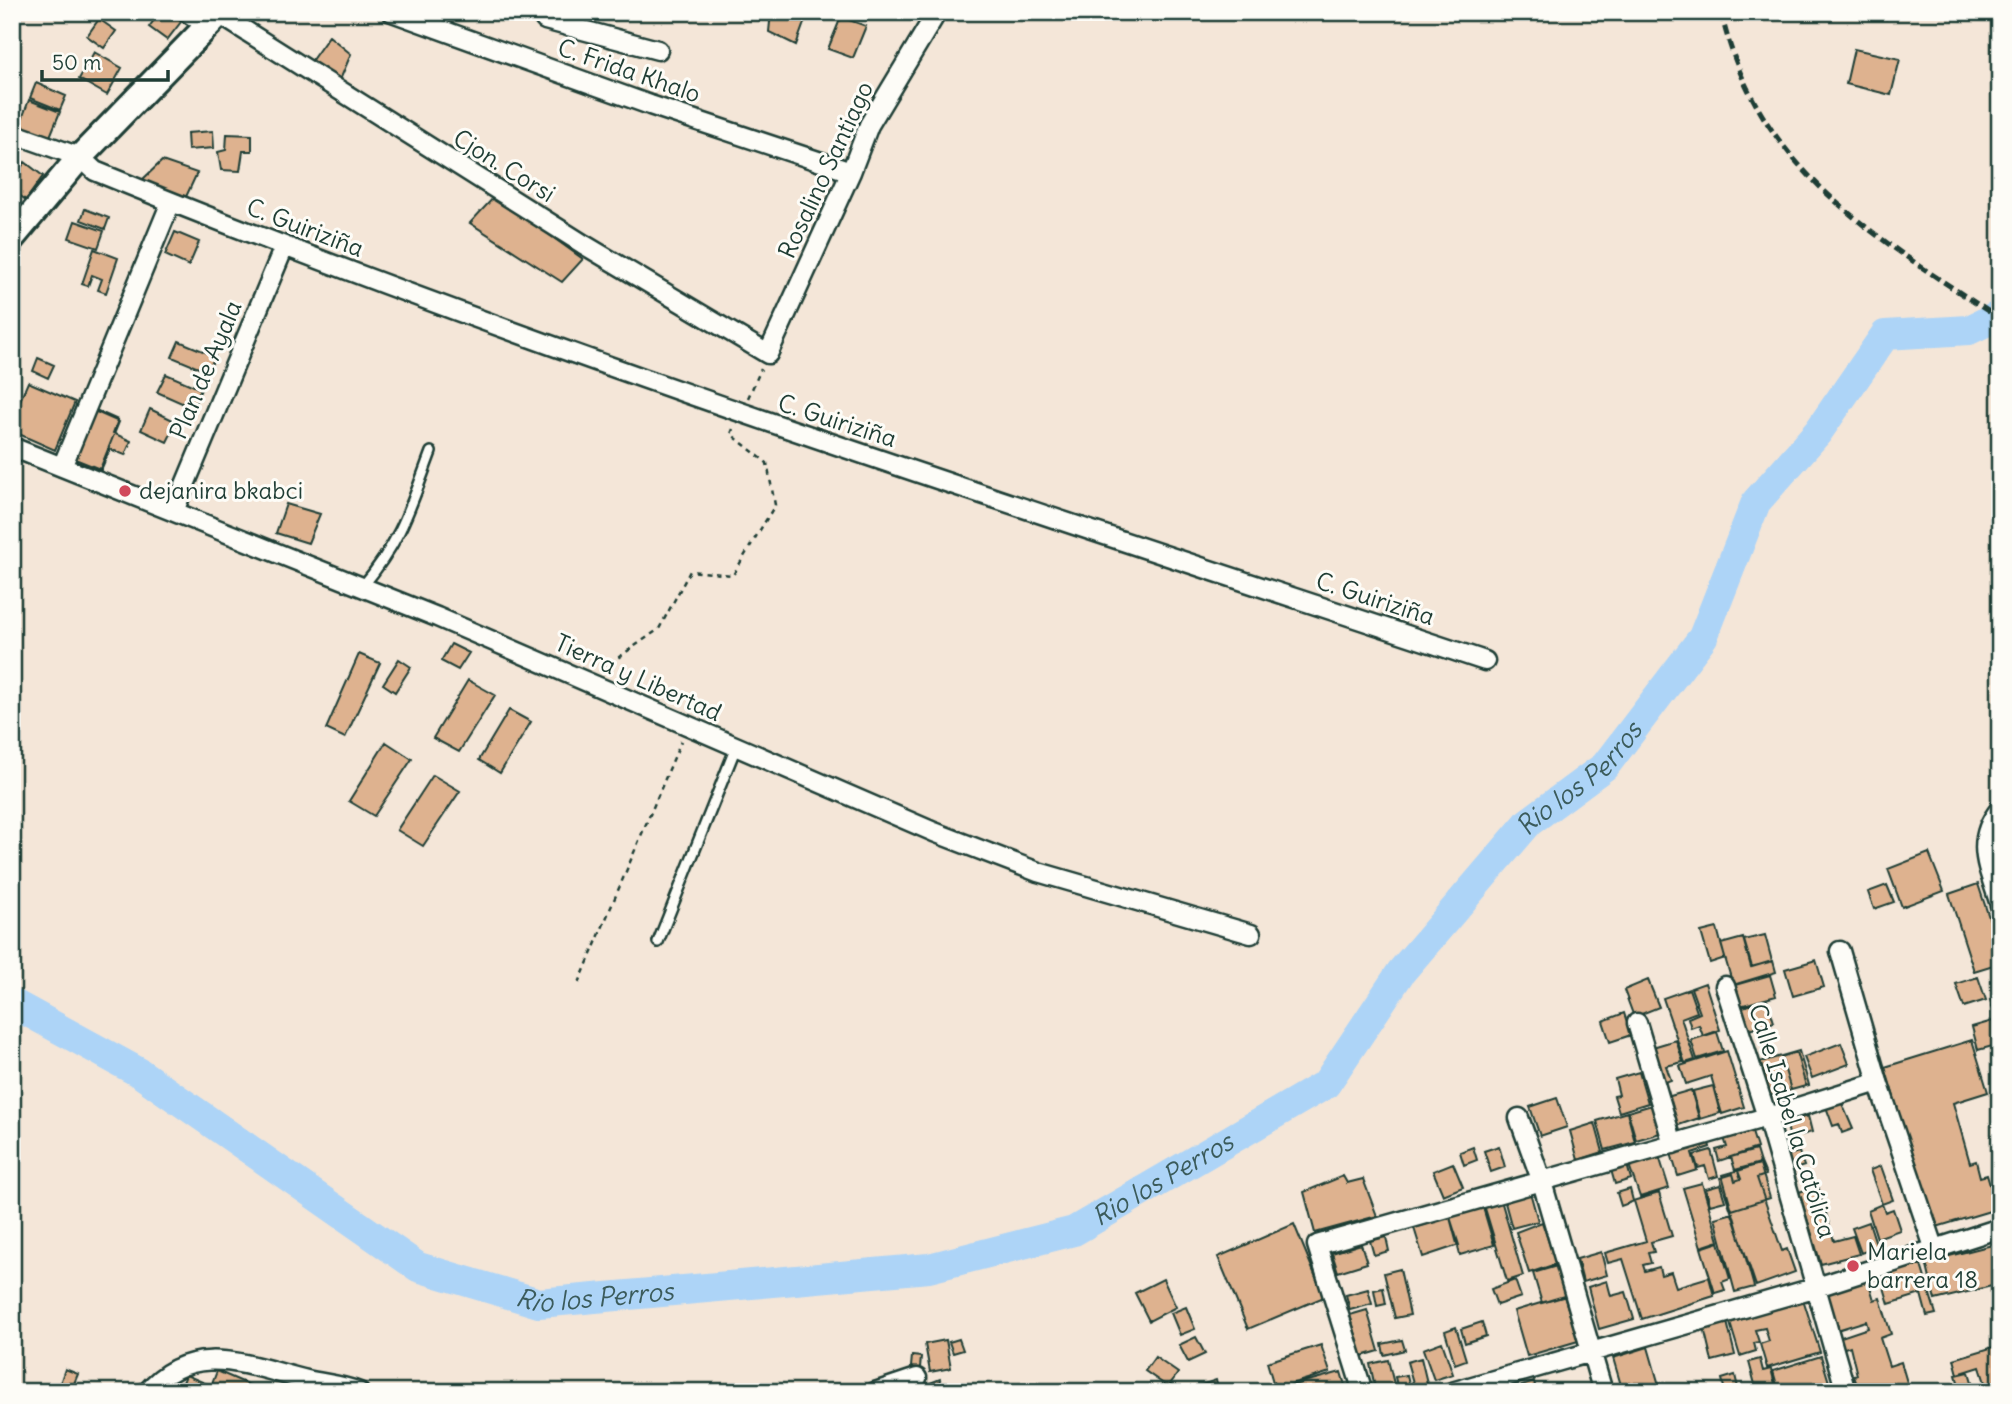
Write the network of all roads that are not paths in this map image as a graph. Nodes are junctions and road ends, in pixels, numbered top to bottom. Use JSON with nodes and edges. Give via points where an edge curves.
{"nodes":[{"id":1,"x":187,"y":12,"type":"edge"},
{"id":2,"x":392,"y":12,"type":"edge"},
{"id":3,"x":540,"y":12,"type":"edge"},
{"id":4,"x":937,"y":12,"type":"edge"},
{"id":5,"x":216,"y":18,"type":"edge"},
{"id":6,"x":658,"y":50,"type":"dead end"},
{"id":7,"x":12,"y":133,"type":"edge"},
{"id":8,"x":80,"y":157,"type":"junction"},
{"id":9,"x":851,"y":172,"type":"junction"},
{"id":10,"x":176,"y":204,"type":"junction"},
{"id":11,"x":12,"y":239,"type":"edge"},
{"id":12,"x":284,"y":247,"type":"junction"},
{"id":13,"x":768,"y":354,"type":"joint"},
{"id":14,"x":12,"y":447,"type":"edge"},
{"id":15,"x":431,"y":452,"type":"dead end"},
{"id":16,"x":62,"y":467,"type":"junction"},
{"id":17,"x":174,"y":512,"type":"junction"},
{"id":18,"x":362,"y":587,"type":"junction"},
{"id":19,"x":1485,"y":661,"type":"dead end"},
{"id":20,"x":736,"y":747,"type":"junction"},
{"id":21,"x":2000,"y":809,"type":"edge"},
{"id":22,"x":2000,"y":905,"type":"edge"},
{"id":23,"x":1251,"y":933,"type":"dead end"},
{"id":24,"x":658,"y":942,"type":"dead end"},
{"id":25,"x":1840,"y":951,"type":"dead end"},
{"id":26,"x":1725,"y":986,"type":"dead end"},
{"id":27,"x":1637,"y":1023,"type":"dead end"},
{"id":28,"x":1878,"y":1082,"type":"junction"},
{"id":29,"x":1767,"y":1117,"type":"junction"},
{"id":30,"x":1519,"y":1118,"type":"dead end"},
{"id":31,"x":1673,"y":1144,"type":"junction"},
{"id":32,"x":1542,"y":1182,"type":"junction"},
{"id":33,"x":2000,"y":1228,"type":"edge"},
{"id":34,"x":1935,"y":1250,"type":"junction"},
{"id":35,"x":1817,"y":1287,"type":"junction"},
{"id":36,"x":1591,"y":1353,"type":"junction"},
{"id":37,"x":917,"y":1378,"type":"dead end"},
{"id":38,"x":307,"y":1386,"type":"edge"},
{"id":39,"x":147,"y":1392,"type":"edge"},
{"id":40,"x":359,"y":1392,"type":"edge"},
{"id":41,"x":875,"y":1392,"type":"edge"},
{"id":42,"x":1363,"y":1392,"type":"edge"},
{"id":43,"x":1452,"y":1392,"type":"edge"},
{"id":44,"x":1603,"y":1392,"type":"edge"},
{"id":45,"x":1846,"y":1392,"type":"edge"}],
"edges":[{"from":1,"to":5,"type":"street","name":"Cjon. Corsi"},
{"from":2,"to":9,"type":"street","name":"C. Frida Khalo"},
{"from":3,"to":6,"type":"street","via":[[545,20]]},
{"from":4,"to":9,"type":"street","name":"Rosalino Santiago","via":[[869,125]]},
{"from":5,"to":8,"type":"street"},
{"from":5,"to":13,"type":"street","name":"Cjon. Corsi"},
{"from":7,"to":8,"type":"street","name":"C. Guiriziña"},
{"from":8,"to":10,"type":"street","name":"C. Guiriziña","via":[[95,171]]},
{"from":8,"to":11,"type":"street"},
{"from":9,"to":13,"type":"street","name":"Rosalino Santiago"},
{"from":10,"to":12,"type":"street","name":"C. Guiriziña"},
{"from":10,"to":16,"type":"street"},
{"from":12,"to":17,"type":"street","name":"Plan de Ayala"},
{"from":12,"to":19,"type":"street","name":"C. Guiriziña","via":[[740,414]]},
{"from":14,"to":16,"type":"street","name":"Tierra y Libertad"},
{"from":15,"to":18,"type":"lane","via":[[400,535]]},
{"from":16,"to":17,"type":"street","name":"Tierra y Libertad"},
{"from":17,"to":18,"type":"street","name":"Tierra y Libertad"},
{"from":18,"to":20,"type":"street","name":"Tierra y Libertad"},
{"from":20,"to":23,"type":"street","name":"Tierra y Libertad","via":[[1038,872]]},
{"from":20,"to":24,"type":"lane"},
{"from":21,"to":22,"type":"street","via":[[1988,824],[1983,848]]},
{"from":25,"to":28,"type":"street"},
{"from":26,"to":29,"type":"street","name":"Calle Isabel la Católica"},
{"from":27,"to":31,"type":"street"},
{"from":28,"to":29,"type":"street"},
{"from":28,"to":34,"type":"street"},
{"from":29,"to":31,"type":"street"},
{"from":29,"to":35,"type":"street","name":"Calle Isabel la Católica"},
{"from":30,"to":32,"type":"street"},
{"from":31,"to":32,"type":"street"},
{"from":32,"to":36,"type":"street"},
{"from":32,"to":42,"type":"street","via":[[1318,1245]]},
{"from":33,"to":34,"type":"street"},
{"from":34,"to":35,"type":"street"},
{"from":35,"to":36,"type":"street"},
{"from":35,"to":45,"type":"street","name":"Calle Isabel la Católica"},
{"from":36,"to":43,"type":"street"},
{"from":36,"to":44,"type":"street"},
{"from":37,"to":41,"type":"street"},
{"from":38,"to":39,"type":"street","via":[[263,1367],[202,1360],[176,1366]]},
{"from":38,"to":40,"type":"street"}]}
